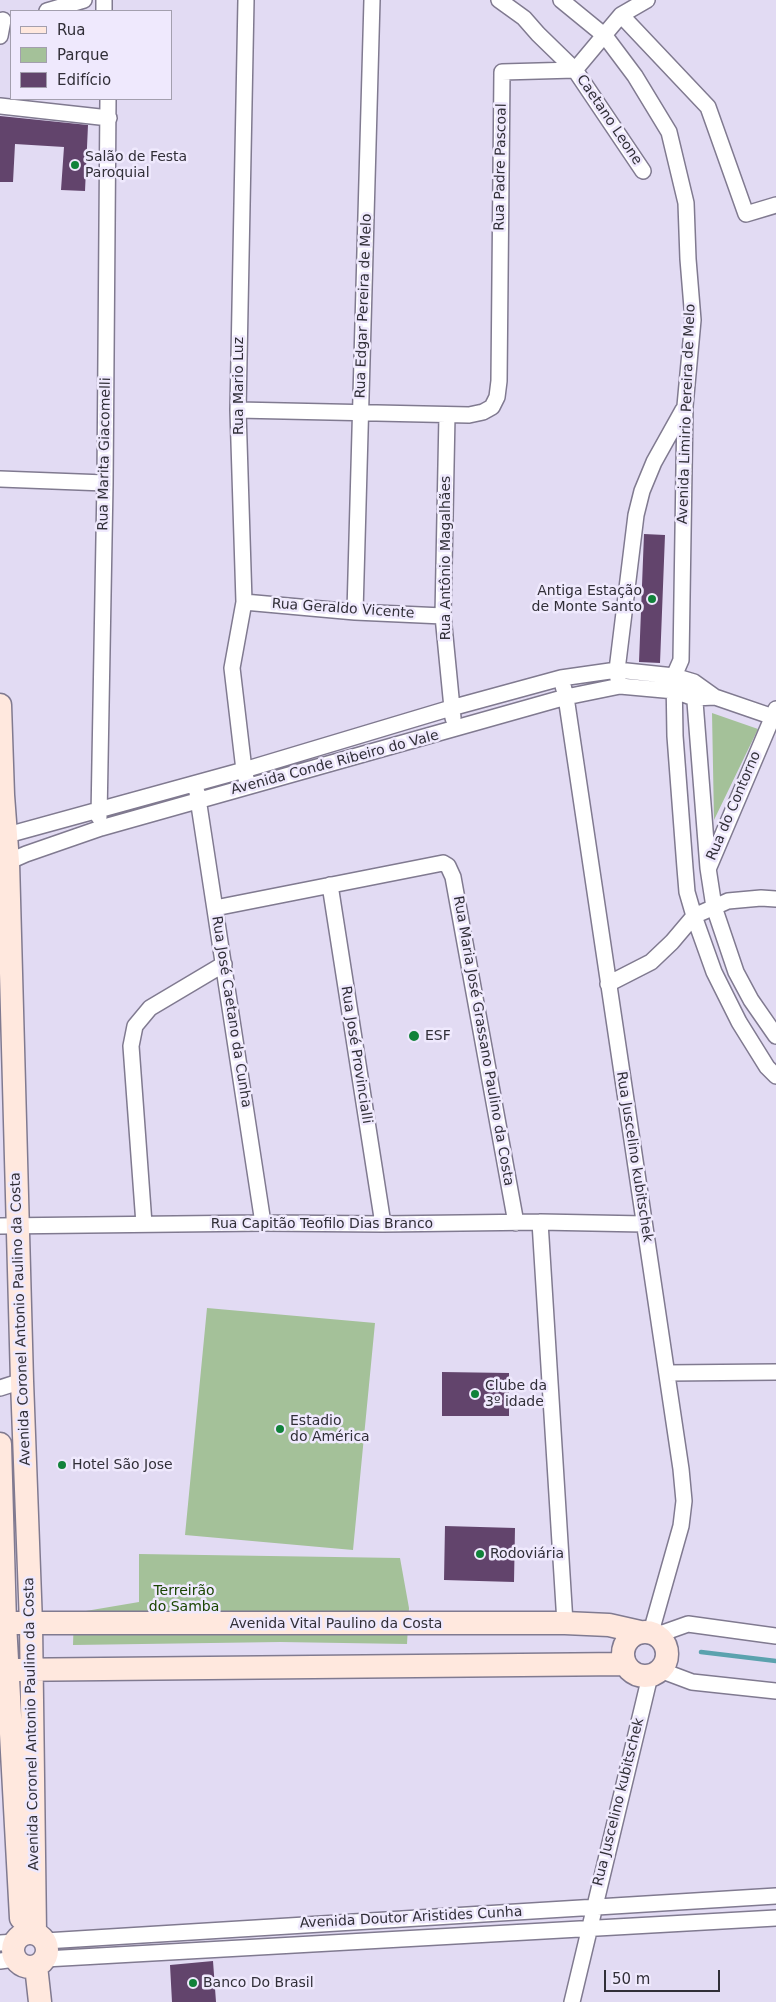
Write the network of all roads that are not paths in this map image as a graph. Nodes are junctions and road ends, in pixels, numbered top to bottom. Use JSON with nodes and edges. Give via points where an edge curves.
{"nodes":[{"id":1,"x":84,"y":0,"type":"edge"},
{"id":2,"x":246,"y":0,"type":"edge"},
{"id":3,"x":372,"y":0,"type":"edge"},
{"id":4,"x":499,"y":0,"type":"edge"},
{"id":5,"x":561,"y":0,"type":"edge"},
{"id":6,"x":647,"y":0,"type":"edge"},
{"id":7,"x":50,"y":10,"type":"edge"},
{"id":8,"x":621,"y":15,"type":"junction"},
{"id":9,"x":5,"y":20,"type":"edge"},
{"id":10,"x":0,"y":36,"type":"edge"},
{"id":11,"x":605,"y":36,"type":"junction"},
{"id":12,"x":575,"y":70,"type":"junction"},
{"id":13,"x":108,"y":100,"type":"edge"},
{"id":14,"x":0,"y":106,"type":"edge"},
{"id":15,"x":109,"y":118,"type":"junction"},
{"id":16,"x":643,"y":171,"type":"dead end"},
{"id":17,"x":776,"y":205,"type":"edge"},
{"id":18,"x":685,"y":406,"type":"junction"},
{"id":19,"x":238,"y":410,"type":"junction"},
{"id":20,"x":361,"y":413,"type":"junction"},
{"id":21,"x":447,"y":415,"type":"junction"},
{"id":22,"x":0,"y":479,"type":"edge"},
{"id":23,"x":105,"y":483,"type":"junction"},
{"id":24,"x":244,"y":602,"type":"junction"},
{"id":25,"x":355,"y":612,"type":"junction"},
{"id":26,"x":443,"y":616,"type":"junction"},
{"id":27,"x":681,"y":660,"type":"junction"},
{"id":28,"x":617,"y":670,"type":"junction"},
{"id":29,"x":561,"y":678,"type":"junction"},
{"id":30,"x":694,"y":682,"type":"junction"},
{"id":31,"x":674,"y":684,"type":"junction"},
{"id":32,"x":620,"y":686,"type":"junction"},
{"id":33,"x":566,"y":697,"type":"junction"},
{"id":34,"x":715,"y":697,"type":"junction"},
{"id":35,"x":694,"y":698,"type":"junction"},
{"id":36,"x":451,"y":708,"type":"junction"},
{"id":37,"x":775,"y":714,"type":"edge"},
{"id":38,"x":0,"y":720,"type":"edge"},
{"id":39,"x":455,"y":730,"type":"junction"},
{"id":40,"x":244,"y":770,"type":"junction"},
{"id":41,"x":195,"y":783,"type":"junction"},
{"id":42,"x":248,"y":786,"type":"junction"},
{"id":43,"x":199,"y":801,"type":"junction"},
{"id":44,"x":98,"y":809,"type":"junction"},
{"id":45,"x":101,"y":828,"type":"junction"},
{"id":46,"x":3,"y":836,"type":"edge"},
{"id":47,"x":4,"y":864,"type":"edge"},
{"id":48,"x":708,"y":868,"type":"junction"},
{"id":49,"x":330,"y":885,"type":"junction"},
{"id":50,"x":776,"y":899,"type":"edge"},
{"id":51,"x":714,"y":906,"type":"junction"},
{"id":52,"x":215,"y":908,"type":"junction"},
{"id":53,"x":694,"y":916,"type":"junction"},
{"id":54,"x":224,"y":964,"type":"junction"},
{"id":55,"x":608,"y":984,"type":"junction"},
{"id":56,"x":776,"y":1036,"type":"edge"},
{"id":57,"x":776,"y":1076,"type":"edge"},
{"id":58,"x":263,"y":1222,"type":"junction"},
{"id":59,"x":540,"y":1222,"type":"junction"},
{"id":60,"x":516,"y":1223,"type":"junction"},
{"id":61,"x":144,"y":1224,"type":"junction"},
{"id":62,"x":383,"y":1224,"type":"junction"},
{"id":63,"x":644,"y":1224,"type":"junction"},
{"id":64,"x":9,"y":1226,"type":"edge"},
{"id":65,"x":776,"y":1372,"type":"edge"},
{"id":66,"x":667,"y":1373,"type":"junction"},
{"id":67,"x":22,"y":1381,"type":"junction"},
{"id":68,"x":0,"y":1388,"type":"edge"},
{"id":69,"x":0,"y":1444,"type":"edge"},
{"id":70,"x":27,"y":1493,"type":"junction"},
{"id":71,"x":2,"y":1494,"type":"junction"},
{"id":72,"x":2,"y":1620,"type":"edge"},
{"id":73,"x":565,"y":1623,"type":"junction"},
{"id":74,"x":31,"y":1624,"type":"junction"},
{"id":75,"x":649,"y":1633,"type":"junction"},
{"id":76,"x":776,"y":1636,"type":"edge"},
{"id":77,"x":625,"y":1664,"type":"junction"},
{"id":78,"x":4,"y":1670,"type":"edge"},
{"id":79,"x":32,"y":1670,"type":"junction"},
{"id":80,"x":655,"y":1673,"type":"junction"},
{"id":81,"x":776,"y":1691,"type":"edge"},
{"id":82,"x":776,"y":1896,"type":"edge"},
{"id":83,"x":594,"y":1907,"type":"junction"},
{"id":84,"x":501,"y":1913,"type":"junction"},
{"id":85,"x":444,"y":1916,"type":"junction"},
{"id":86,"x":776,"y":1918,"type":"edge"},
{"id":87,"x":232,"y":1929,"type":"junction"},
{"id":88,"x":589,"y":1929,"type":"junction"},
{"id":89,"x":503,"y":1934,"type":"junction"},
{"id":90,"x":124,"y":1936,"type":"junction"},
{"id":91,"x":447,"y":1937,"type":"junction"},
{"id":92,"x":234,"y":1948,"type":"junction"},
{"id":93,"x":24,"y":1950,"type":"edge"},
{"id":94,"x":125,"y":1954,"type":"junction"},
{"id":95,"x":24,"y":2002,"type":"edge"},
{"id":96,"x":40,"y":2002,"type":"edge"},
{"id":97,"x":572,"y":2002,"type":"edge"}],
"edges":[{"from":1,"to":7,"type":"street"},
{"from":2,"to":19,"type":"street","name":"Rua Mario Luz"},
{"from":3,"to":20,"type":"street","name":"Rua Edgar Pereira de Melo"},
{"from":4,"to":12,"type":"street","name":"Caetano Leone","via":[[524,18]]},
{"from":5,"to":11,"type":"street","name":"Avenida Limirio Pereira de Melo"},
{"from":6,"to":8,"type":"street"},
{"from":8,"to":11,"type":"street"},
{"from":8,"to":17,"type":"street","via":[[708,107],[746,214]]},
{"from":9,"to":10,"type":"street"},
{"from":11,"to":12,"type":"street"},
{"from":11,"to":18,"type":"street","name":"Avenida Limirio Pereira de Melo","via":[[670,132],[686,203],[693,320]]},
{"from":12,"to":16,"type":"street","name":"Caetano Leone"},
{"from":12,"to":21,"type":"street","name":"Rua Padre Pascoal","via":[[502,72],[497,397],[492,407],[483,412]]},
{"from":13,"to":15,"type":"street","name":"Rua Marita Giacomelli"},
{"from":14,"to":15,"type":"street"},
{"from":15,"to":23,"type":"street","name":"Rua Marita Giacomelli"},
{"from":18,"to":27,"type":"street","name":"Avenida Limirio Pereira de Melo"},
{"from":18,"to":28,"type":"street","via":[[642,490],[636,515]]},
{"from":19,"to":20,"type":"street"},
{"from":19,"to":24,"type":"street","name":"Rua Mario Luz"},
{"from":20,"to":21,"type":"street"},
{"from":20,"to":25,"type":"street","name":"Rua Edgar Pereira de Melo"},
{"from":21,"to":26,"type":"street","name":"Rua Antônio Magalhães"},
{"from":22,"to":23,"type":"street"},
{"from":23,"to":44,"type":"street","name":"Rua Marita Giacomelli"},
{"from":24,"to":25,"type":"street","name":"Rua Geraldo Vicente"},
{"from":24,"to":40,"type":"street","name":"Rua Mario Luz","via":[[232,668]]},
{"from":25,"to":26,"type":"street","name":"Rua Geraldo Vicente"},
{"from":26,"to":36,"type":"street","name":"Rua Antônio Magalhães"},
{"from":27,"to":30,"type":"street"},
{"from":27,"to":31,"type":"street","name":"Avenida Limirio Pereira de Melo"},
{"from":28,"to":29,"type":"street","name":"Avenida Conde Ribeiro do Vale"},
{"from":28,"to":31,"type":"street","name":"Avenida Conde Ribeiro do Vale"},
{"from":28,"to":32,"type":"street"},
{"from":29,"to":33,"type":"street","name":"Rua Juscelino kubitschek"},
{"from":29,"to":36,"type":"street","name":"Avenida Conde Ribeiro do Vale"},
{"from":30,"to":31,"type":"street"},
{"from":30,"to":34,"type":"street"},
{"from":30,"to":35,"type":"street"},
{"from":31,"to":32,"type":"street","name":"Avenida Conde Ribeiro do Vale"},
{"from":31,"to":35,"type":"street"},
{"from":31,"to":53,"type":"street","name":"Avenida Limirio Pereira de Melo","via":[[687,892]]},
{"from":32,"to":33,"type":"street","name":"Avenida Conde Ribeiro do Vale"},
{"from":33,"to":39,"type":"street","name":"Avenida Conde Ribeiro do Vale"},
{"from":33,"to":55,"type":"street","name":"Rua Juscelino kubitschek"},
{"from":34,"to":35,"type":"street"},
{"from":34,"to":37,"type":"street"},
{"from":35,"to":48,"type":"street"},
{"from":36,"to":39,"type":"street","name":"Rua Antônio Magalhães"},
{"from":36,"to":40,"type":"street","name":"Avenida Conde Ribeiro do Vale"},
{"from":37,"to":48,"type":"street","name":"Rua do Contorno"},
{"from":38,"to":46,"type":"street","name":"Avenida Coronel Antonio Paulino da Costa"},
{"from":39,"to":42,"type":"street","name":"Avenida Conde Ribeiro do Vale"},
{"from":40,"to":41,"type":"street","name":"Avenida Conde Ribeiro do Vale"},
{"from":40,"to":42,"type":"street","name":"Rua Mario Luz"},
{"from":41,"to":43,"type":"street","name":"Rua José Caetano da Cunha"},
{"from":41,"to":44,"type":"street","name":"Avenida Conde Ribeiro do Vale"},
{"from":42,"to":43,"type":"street","name":"Avenida Conde Ribeiro do Vale"},
{"from":43,"to":45,"type":"street","name":"Avenida Conde Ribeiro do Vale"},
{"from":43,"to":52,"type":"street","name":"Rua José Caetano da Cunha"},
{"from":44,"to":45,"type":"street","name":"Rua Marita Giacomelli"},
{"from":44,"to":46,"type":"street","name":"Avenida Conde Ribeiro do Vale"},
{"from":45,"to":47,"type":"street","name":"Avenida Conde Ribeiro do Vale"},
{"from":46,"to":47,"type":"street","name":"Avenida Coronel Antonio Paulino da Costa"},
{"from":47,"to":64,"type":"street","name":"Avenida Coronel Antonio Paulino da Costa"},
{"from":48,"to":51,"type":"street"},
{"from":49,"to":52,"type":"street"},
{"from":49,"to":60,"type":"street","name":"Rua Maria José Grassano Paulino da Costa","via":[[443,863],[448,866],[453,877]]},
{"from":49,"to":62,"type":"street","name":"Rua José Provincialli"},
{"from":50,"to":51,"type":"street","via":[[739,899]]},
{"from":51,"to":53,"type":"street"},
{"from":51,"to":56,"type":"street","via":[[736,972]]},
{"from":52,"to":54,"type":"street","name":"Rua José Caetano da Cunha"},
{"from":53,"to":55,"type":"street","via":[[660,955]]},
{"from":53,"to":57,"type":"street","name":"Avenida Limirio Pereira de Melo","via":[[714,972],[767,1067]]},
{"from":54,"to":58,"type":"street","name":"Rua José Caetano da Cunha"},
{"from":54,"to":61,"type":"street","via":[[150,1008],[135,1026],[131,1046]]},
{"from":55,"to":63,"type":"street","name":"Rua Juscelino kubitschek"},
{"from":58,"to":61,"type":"street","name":"Rua Capitão Teofilo Dias Branco"},
{"from":58,"to":62,"type":"street","name":"Rua Capitão Teofilo Dias Branco"},
{"from":59,"to":60,"type":"street","name":"Rua Capitão Teofilo Dias Branco"},
{"from":59,"to":63,"type":"street","name":"Rua Capitão Teofilo Dias Branco"},
{"from":59,"to":73,"type":"street"},
{"from":60,"to":62,"type":"street","name":"Rua Capitão Teofilo Dias Branco"},
{"from":61,"to":64,"type":"street","name":"Rua Capitão Teofilo Dias Branco"},
{"from":63,"to":66,"type":"street","name":"Rua Juscelino kubitschek"},
{"from":64,"to":67,"type":"street","name":"Avenida Coronel Antonio Paulino da Costa"},
{"from":65,"to":66,"type":"street"},
{"from":66,"to":75,"type":"street","name":"Rua Juscelino kubitschek","via":[[684,1501],[681,1526]]},
{"from":67,"to":68,"type":"street"},
{"from":67,"to":70,"type":"street","name":"Avenida Coronel Antonio Paulino da Costa"},
{"from":69,"to":71,"type":"street","name":"Avenida Coronel Antonio Paulino da Costa"},
{"from":70,"to":71,"type":"street"},
{"from":70,"to":74,"type":"street","name":"Avenida Coronel Antonio Paulino da Costa"},
{"from":71,"to":72,"type":"street","name":"Avenida Coronel Antonio Paulino da Costa"},
{"from":72,"to":74,"type":"street","name":"Avenida Vital Paulino da Costa"},
{"from":72,"to":78,"type":"street","name":"Avenida Coronel Antonio Paulino da Costa"},
{"from":73,"to":74,"type":"street","name":"Avenida Vital Paulino da Costa"},
{"from":73,"to":75,"type":"street","name":"Avenida Vital Paulino da Costa","via":[[609,1625]]},
{"from":74,"to":79,"type":"street","name":"Avenida Coronel Antonio Paulino da Costa"},
{"from":75,"to":76,"type":"street","via":[[688,1624]]},
{"from":75,"to":77,"type":"street","via":[[630,1637],[625,1643]]},
{"from":75,"to":80,"type":"street","via":[[666,1645],[667,1651],[664,1665]]},
{"from":77,"to":79,"type":"street"},
{"from":77,"to":80,"type":"street","via":[[635,1674]]},
{"from":78,"to":79,"type":"street"},
{"from":78,"to":93,"type":"street","name":"Avenida Coronel Antonio Paulino da Costa"},
{"from":79,"to":93,"type":"street","name":"Avenida Coronel Antonio Paulino da Costa"},
{"from":80,"to":81,"type":"street","via":[[692,1682]]},
{"from":80,"to":83,"type":"street","name":"Rua Juscelino kubitschek"},
{"from":82,"to":83,"type":"street","name":"Avenida Doutor Aristides Cunha"},
{"from":83,"to":84,"type":"street","name":"Avenida Doutor Aristides Cunha"},
{"from":83,"to":88,"type":"street","name":"Rua Juscelino kubitschek"},
{"from":84,"to":85,"type":"street","name":"Avenida Doutor Aristides Cunha"},
{"from":84,"to":89,"type":"street"},
{"from":85,"to":87,"type":"street","name":"Avenida Doutor Aristides Cunha"},
{"from":85,"to":91,"type":"street"},
{"from":86,"to":88,"type":"street","name":"Avenida Doutor Aristides Cunha"},
{"from":87,"to":90,"type":"street","name":"Avenida Doutor Aristides Cunha"},
{"from":87,"to":92,"type":"street"},
{"from":88,"to":89,"type":"street","name":"Avenida Doutor Aristides Cunha"},
{"from":88,"to":97,"type":"street","name":"Rua Juscelino kubitschek"},
{"from":89,"to":91,"type":"street","name":"Avenida Doutor Aristides Cunha"},
{"from":90,"to":93,"type":"street","name":"Avenida Doutor Aristides Cunha"},
{"from":90,"to":94,"type":"street"},
{"from":91,"to":92,"type":"street","name":"Avenida Doutor Aristides Cunha"},
{"from":92,"to":94,"type":"street","name":"Avenida Doutor Aristides Cunha"},
{"from":93,"to":94,"type":"street","name":"Avenida Doutor Aristides Cunha"},
{"from":93,"to":95,"type":"street","name":"Avenida Coronel Antonio Paulino da Costa"},
{"from":93,"to":96,"type":"street","name":"Avenida Coronel Antonio Paulino da Costa"}]}
